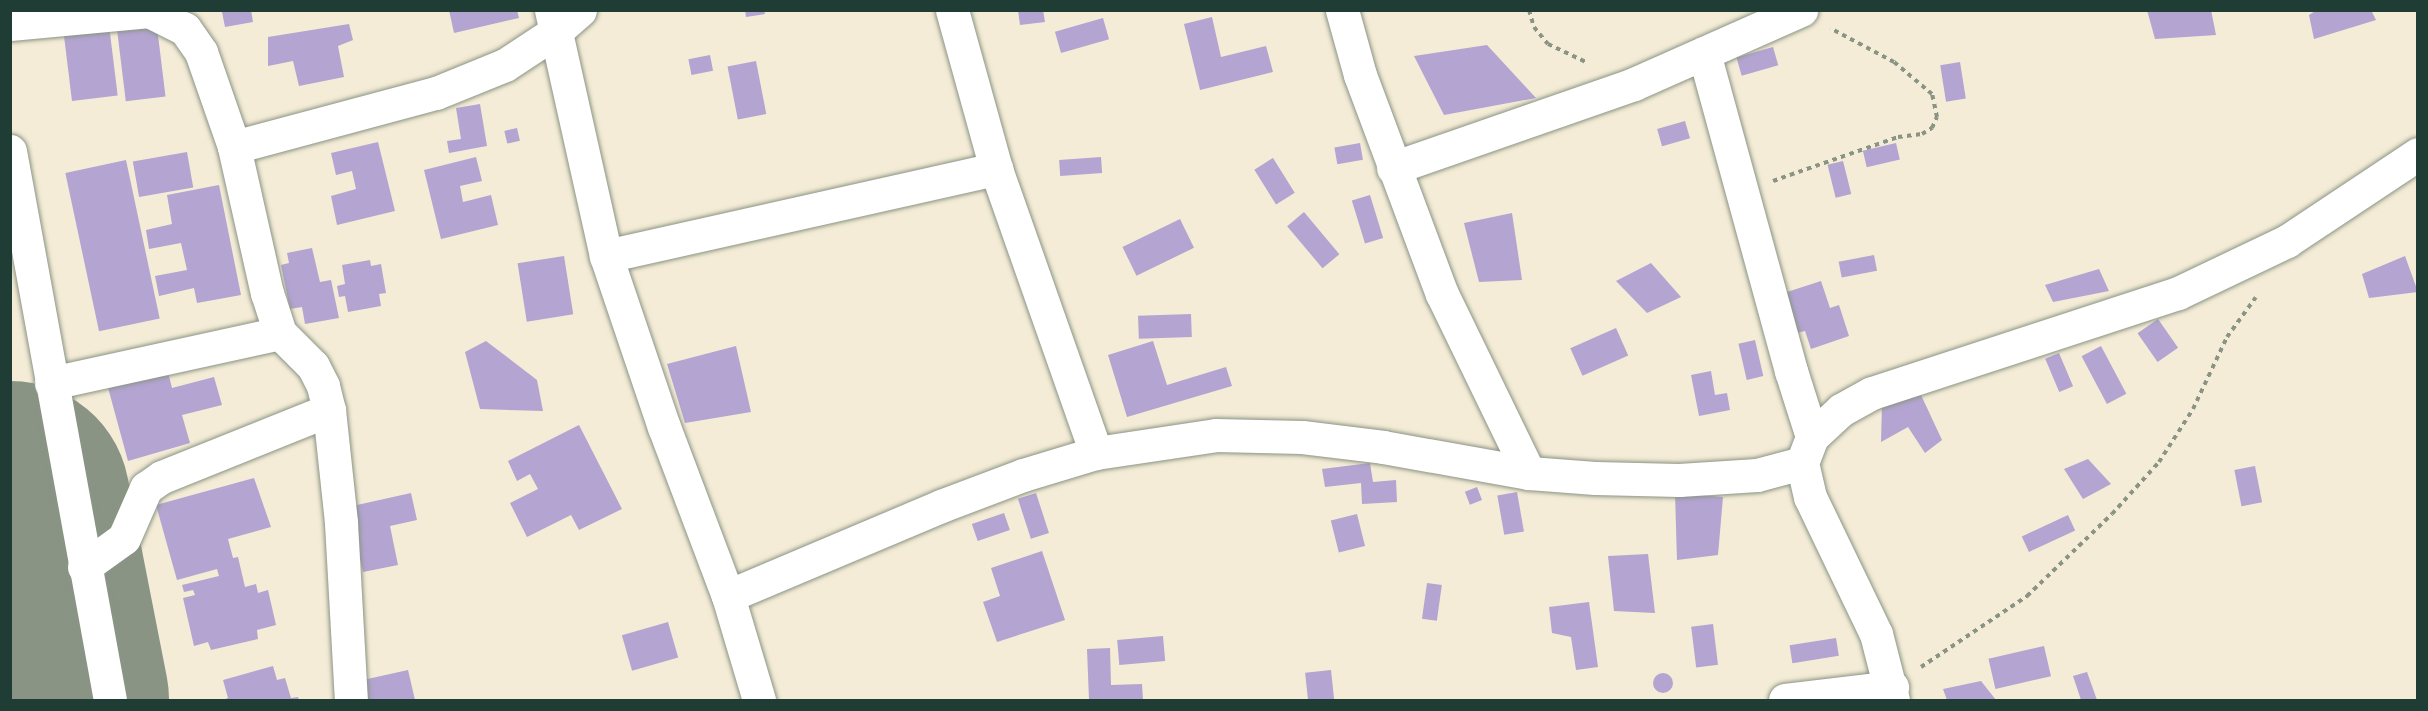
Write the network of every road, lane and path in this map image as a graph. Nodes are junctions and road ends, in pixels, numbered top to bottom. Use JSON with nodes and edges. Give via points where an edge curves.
{"nodes":[{"id":1,"x":580,"y":10,"type":"edge"},
{"id":2,"x":952,"y":10,"type":"edge"},
{"id":3,"x":1342,"y":10,"type":"edge"},
{"id":4,"x":1529,"y":10,"type":"edge"},
{"id":5,"x":1799,"y":12,"type":"edge"},
{"id":6,"x":553,"y":21,"type":"edge"},
{"id":7,"x":10,"y":24,"type":"edge"},
{"id":8,"x":1704,"y":53,"type":"junction"},
{"id":9,"x":1634,"y":84,"type":"junction"},
{"id":10,"x":234,"y":147,"type":"junction"},
{"id":11,"x":10,"y":151,"type":"edge"},
{"id":12,"x":2418,"y":154,"type":"edge"},
{"id":13,"x":1393,"y":168,"type":"junction"},
{"id":14,"x":996,"y":170,"type":"junction"},
{"id":15,"x":1743,"y":190,"type":"junction"},
{"id":16,"x":606,"y":256,"type":"junction"},
{"id":17,"x":2259,"y":292,"type":"dead end"},
{"id":18,"x":280,"y":333,"type":"junction"},
{"id":19,"x":51,"y":383,"type":"junction"},
{"id":20,"x":329,"y":410,"type":"junction"},
{"id":21,"x":1807,"y":450,"type":"junction"},
{"id":22,"x":1096,"y":453,"type":"junction"},
{"id":23,"x":1528,"y":473,"type":"junction"},
{"id":24,"x":84,"y":567,"type":"junction"},
{"id":25,"x":728,"y":596,"type":"junction"},
{"id":26,"x":1892,"y":694,"type":"edge"},
{"id":27,"x":110,"y":700,"type":"edge"},
{"id":28,"x":351,"y":700,"type":"edge"},
{"id":29,"x":759,"y":700,"type":"edge"},
{"id":30,"x":1785,"y":700,"type":"edge"}],
"edges":[{"from":1,"to":6,"type":"street"},
{"from":2,"to":14,"type":"street"},
{"from":3,"to":13,"type":"street","via":[[1359,75]]},
{"from":4,"to":9,"type":"path","via":[[1534,27],[1548,44]]},
{"from":5,"to":8,"type":"street"},
{"from":5,"to":15,"type":"path","via":[[1894,62],[1932,94],[1937,117],[1932,128],[1922,134],[1898,137]]},
{"from":6,"to":10,"type":"street","via":[[505,65],[436,93]]},
{"from":6,"to":16,"type":"street"},
{"from":7,"to":10,"type":"street","via":[[148,11],[185,29],[201,52],[215,85]]},
{"from":8,"to":9,"type":"street"},
{"from":8,"to":15,"type":"street"},
{"from":9,"to":13,"type":"street"},
{"from":10,"to":18,"type":"street","via":[[267,293]]},
{"from":11,"to":19,"type":"street"},
{"from":12,"to":21,"type":"street","via":[[2287,241],[2178,293],[1872,393],[1841,410]]},
{"from":13,"to":23,"type":"street","via":[[1442,294]]},
{"from":14,"to":16,"type":"street"},
{"from":14,"to":22,"type":"street"},
{"from":15,"to":21,"type":"street","via":[[1788,360]]},
{"from":16,"to":25,"type":"street","via":[[664,427]]},
{"from":17,"to":26,"type":"path","via":[[2227,338],[2193,410],[2159,462],[2112,514],[2027,596]]},
{"from":18,"to":19,"type":"street"},
{"from":18,"to":20,"type":"street","via":[[313,366]]},
{"from":19,"to":24,"type":"street"},
{"from":20,"to":24,"type":"street","via":[[162,477],[146,488],[124,538]]},
{"from":20,"to":28,"type":"street","via":[[341,523]]},
{"from":21,"to":23,"type":"street","via":[[1757,475],[1679,480]]},
{"from":21,"to":26,"type":"street","via":[[1810,497],[1876,634]]},
{"from":22,"to":23,"type":"street","via":[[1216,435],[1302,437]]},
{"from":22,"to":25,"type":"street","via":[[941,506]]},
{"from":24,"to":27,"type":"street"},
{"from":25,"to":29,"type":"street"},
{"from":26,"to":30,"type":"street"}]}
